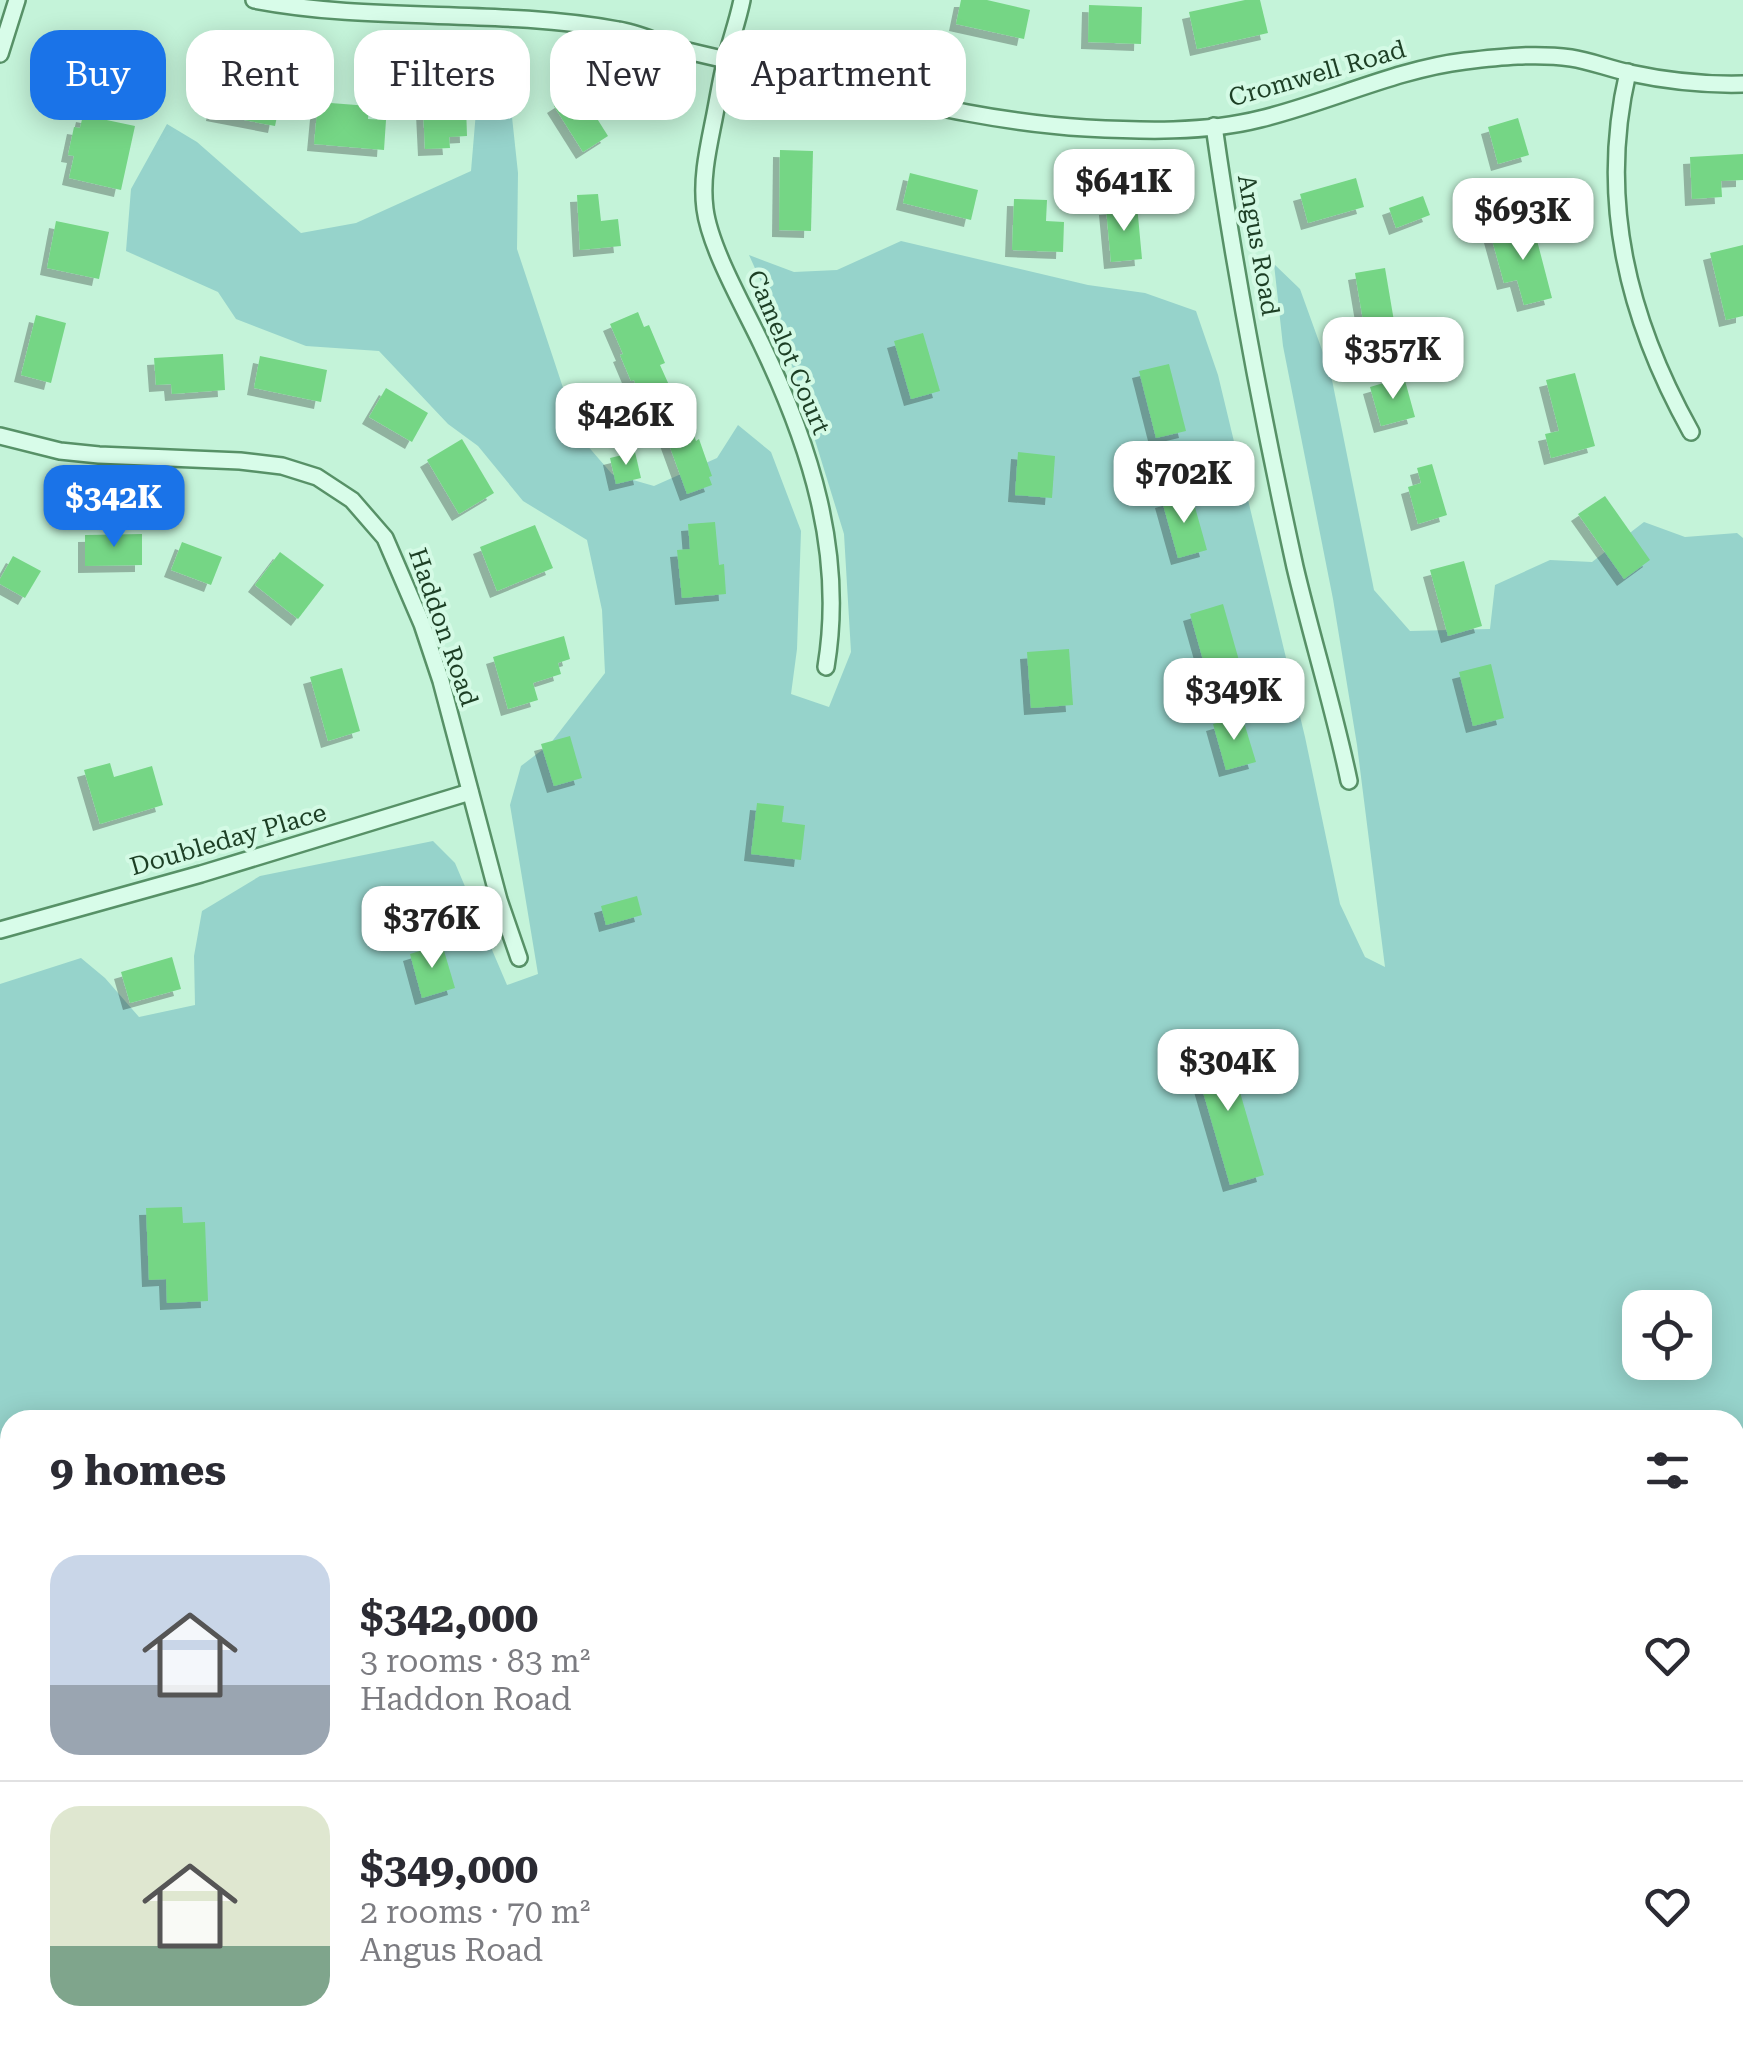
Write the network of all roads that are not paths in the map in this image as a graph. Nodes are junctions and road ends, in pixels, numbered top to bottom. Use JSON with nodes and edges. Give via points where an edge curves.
{"nodes":[{"id":1,"x":18,"y":0,"type":"edge"},
{"id":2,"x":254,"y":0,"type":"edge"},
{"id":3,"x":742,"y":0,"type":"edge"},
{"id":4,"x":734,"y":30,"type":"edge"},
{"id":5,"x":0,"y":54,"type":"edge"},
{"id":6,"x":716,"y":57,"type":"edge"},
{"id":7,"x":1628,"y":72,"type":"junction"},
{"id":8,"x":1743,"y":84,"type":"edge"},
{"id":9,"x":966,"y":111,"type":"edge"},
{"id":10,"x":716,"y":114,"type":"edge"},
{"id":11,"x":1214,"y":126,"type":"junction"},
{"id":12,"x":1691,"y":432,"type":"dead end"},
{"id":13,"x":0,"y":436,"type":"edge"},
{"id":14,"x":826,"y":667,"type":"dead end"},
{"id":15,"x":1350,"y":781,"type":"dead end"},
{"id":16,"x":470,"y":792,"type":"junction"},
{"id":17,"x":0,"y":930,"type":"edge"},
{"id":18,"x":519,"y":958,"type":"dead end"}],
"edges":[{"from":1,"to":5,"type":"street"},
{"from":2,"to":6,"type":"street","name":"Cromwell Road","via":[[578,23]]},
{"from":3,"to":4,"type":"street","name":"Camelot Court"},
{"from":7,"to":8,"type":"street","name":"Cromwell Road"},
{"from":7,"to":11,"type":"street","name":"Cromwell Road","via":[[1544,56],[1460,62],[1255,121]]},
{"from":7,"to":12,"type":"street","via":[[1615,154],[1620,240],[1656,362]]},
{"from":9,"to":11,"type":"street","name":"Cromwell Road","via":[[1086,128]]},
{"from":10,"to":14,"type":"street","name":"Camelot Court","via":[[704,179],[706,216],[797,426],[824,520],[831,570]]},
{"from":11,"to":15,"type":"street","name":"Angus Road","via":[[1270,449]]},
{"from":13,"to":16,"type":"street","name":"Haddon Road","via":[[60,451],[282,466],[352,500],[386,538],[406,581]]},
{"from":16,"to":17,"type":"street","name":"Doubleday Place"},
{"from":16,"to":18,"type":"street","name":"Haddon Road"}]}
